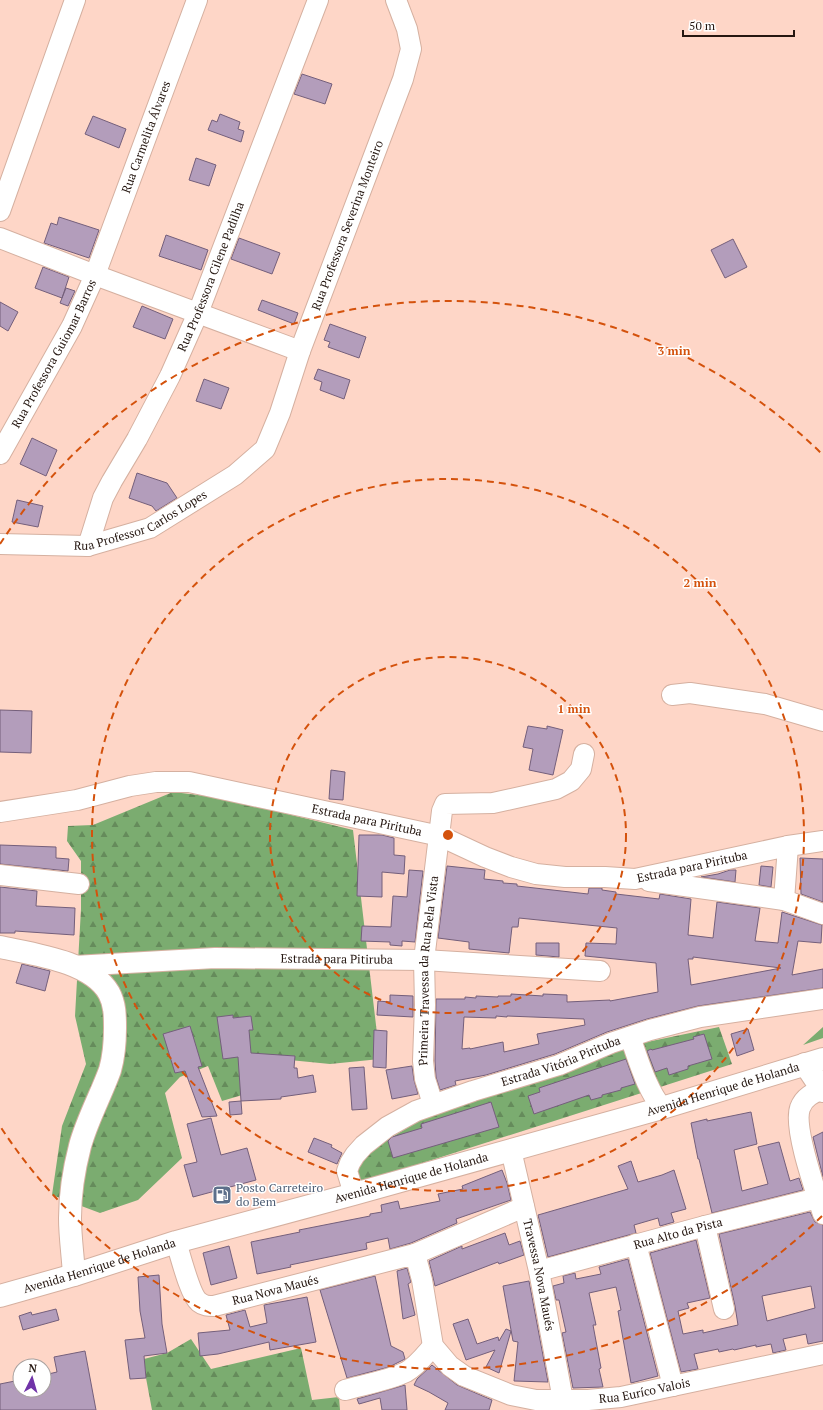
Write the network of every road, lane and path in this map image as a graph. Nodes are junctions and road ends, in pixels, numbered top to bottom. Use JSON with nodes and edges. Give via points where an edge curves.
{"nodes":[{"id":1,"x":76,"y":0,"type":"edge"},
{"id":2,"x":197,"y":0,"type":"edge"},
{"id":3,"x":318,"y":0,"type":"edge"},
{"id":4,"x":396,"y":0,"type":"edge"},
{"id":5,"x":0,"y":210,"type":"edge"},
{"id":6,"x":0,"y":238,"type":"edge"},
{"id":7,"x":95,"y":275,"type":"junction"},
{"id":8,"x":198,"y":313,"type":"junction"},
{"id":9,"x":300,"y":352,"type":"junction"},
{"id":10,"x":265,"y":449,"type":"joint"},
{"id":11,"x":0,"y":454,"type":"edge"},
{"id":12,"x":0,"y":544,"type":"edge"},
{"id":13,"x":88,"y":546,"type":"junction"},
{"id":14,"x":672,"y":695,"type":"dead end"},
{"id":15,"x":823,"y":721,"type":"edge"},
{"id":16,"x":584,"y":754,"type":"dead end"},
{"id":17,"x":0,"y":812,"type":"edge"},
{"id":18,"x":440,"y":836,"type":"junction"},
{"id":19,"x":823,"y":841,"type":"edge"},
{"id":20,"x":788,"y":846,"type":"junction"},
{"id":21,"x":0,"y":875,"type":"edge"},
{"id":22,"x":635,"y":879,"type":"junction"},
{"id":23,"x":79,"y":884,"type":"dead end"},
{"id":24,"x":784,"y":900,"type":"junction"},
{"id":25,"x":823,"y":914,"type":"edge"},
{"id":26,"x":0,"y":947,"type":"edge"},
{"id":27,"x":424,"y":960,"type":"junction"},
{"id":28,"x":74,"y":966,"type":"junction"},
{"id":29,"x":600,"y":971,"type":"dead end"},
{"id":30,"x":823,"y":1000,"type":"edge"},
{"id":31,"x":630,"y":1037,"type":"junction"},
{"id":32,"x":814,"y":1062,"type":"edge"},
{"id":33,"x":823,"y":1089,"type":"edge"},
{"id":34,"x":432,"y":1104,"type":"junction"},
{"id":35,"x":662,"y":1108,"type":"junction"},
{"id":36,"x":511,"y":1150,"type":"junction"},
{"id":37,"x":354,"y":1194,"type":"junction"},
{"id":38,"x":820,"y":1206,"type":"edge"},
{"id":39,"x":524,"y":1207,"type":"junction"},
{"id":40,"x":705,"y":1226,"type":"junction"},
{"id":41,"x":176,"y":1242,"type":"junction"},
{"id":42,"x":636,"y":1244,"type":"junction"},
{"id":43,"x":415,"y":1254,"type":"junction"},
{"id":44,"x":539,"y":1271,"type":"junction"},
{"id":45,"x":74,"y":1275,"type":"junction"},
{"id":46,"x":0,"y":1296,"type":"edge"},
{"id":47,"x":724,"y":1309,"type":"dead end"},
{"id":48,"x":433,"y":1346,"type":"junction"},
{"id":49,"x":823,"y":1354,"type":"edge"},
{"id":50,"x":672,"y":1386,"type":"junction"},
{"id":51,"x":345,"y":1390,"type":"dead end"},
{"id":52,"x":563,"y":1400,"type":"junction"},
{"id":53,"x":536,"y":1405,"type":"edge"}],
"edges":[{"from":1,"to":5,"type":"street"},
{"from":2,"to":7,"type":"street","name":"Rua Carmelita Álvares"},
{"from":3,"to":8,"type":"street","name":"Rua Professora Cilene Padilha"},
{"from":4,"to":9,"type":"street","name":"Rua Professora Severina Monteiro","via":[[407,29],[411,49],[403,79]]},
{"from":6,"to":7,"type":"street"},
{"from":7,"to":8,"type":"street"},
{"from":7,"to":11,"type":"street","name":"Rua Professora Guiomar Barros","via":[[72,326]]},
{"from":8,"to":9,"type":"street"},
{"from":8,"to":13,"type":"street","name":"Rua Professora Cilene Padilha","via":[[170,376],[103,498]]},
{"from":9,"to":10,"type":"street","name":"Rua Professora Severina Monteiro","via":[[280,414]]},
{"from":10,"to":13,"type":"street","name":"Rua Professor Carlos Lopes","via":[[235,475],[150,528]]},
{"from":12,"to":13,"type":"street","name":"Rua Professor Carlos Lopes"},
{"from":14,"to":15,"type":"street","via":[[690,693],[765,704]]},
{"from":16,"to":18,"type":"street","name":"Primeira Travessa da Rua Bela Vista","via":[[581,769],[571,781],[556,789],[493,803],[445,804]]},
{"from":17,"to":18,"type":"street","name":"Estrada para Pirituba","via":[[76,800],[130,786],[156,782],[189,782]]},
{"from":18,"to":22,"type":"street","name":"Estrada para Pirituba","via":[[511,867],[536,874]]},
{"from":18,"to":27,"type":"street","name":"Primeira Travessa da Rua Bela Vista"},
{"from":19,"to":20,"type":"street","name":"Estrada para Pirituba"},
{"from":20,"to":22,"type":"street","name":"Estrada para Pirituba"},
{"from":20,"to":24,"type":"street"},
{"from":21,"to":23,"type":"street"},
{"from":22,"to":24,"type":"street"},
{"from":24,"to":25,"type":"street"},
{"from":26,"to":28,"type":"main road","via":[[51,958]]},
{"from":27,"to":28,"type":"street","name":"Estrada para Pitiruba","via":[[215,958]]},
{"from":27,"to":29,"type":"street","name":"Estrada para Pitiruba"},
{"from":27,"to":34,"type":"street","name":"Primeira Travessa da Rua Bela Vista","via":[[423,1061]]},
{"from":28,"to":45,"type":"main road","via":[[95,977],[109,992],[116,1011],[115,1045],[110,1068],[83,1138],[74,1174],[70,1218]]},
{"from":30,"to":31,"type":"street","name":"Estrada Vitória Pirituba","via":[[700,1017]]},
{"from":31,"to":34,"type":"street","name":"Estrada Vitória Pirituba","via":[[559,1065]]},
{"from":31,"to":35,"type":"street","via":[[650,1089]]},
{"from":32,"to":33,"type":"main road"},
{"from":32,"to":35,"type":"main road","name":"Avenida Henrique de Holanda"},
{"from":33,"to":38,"type":"street","via":[[806,1098],[800,1109],[798,1123]]},
{"from":34,"to":37,"type":"street","name":"Estrada Vitória Pirituba","via":[[388,1127],[355,1155],[347,1171]]},
{"from":35,"to":36,"type":"main road","name":"Avenida Henrique de Holanda"},
{"from":36,"to":37,"type":"main road","name":"Avenida Henrique de Holanda"},
{"from":36,"to":39,"type":"street","name":"Travessa Nova Maués"},
{"from":37,"to":41,"type":"main road","name":"Avenida Henrique de Holanda"},
{"from":38,"to":40,"type":"street","name":"Rua Alto da Pista"},
{"from":39,"to":43,"type":"street","name":"Rua Nova Maués"},
{"from":39,"to":44,"type":"street","name":"Travessa Nova Maués"},
{"from":40,"to":42,"type":"street","name":"Rua Alto da Pista"},
{"from":40,"to":47,"type":"street"},
{"from":41,"to":43,"type":"street","name":"Rua Nova Maués","via":[[192,1292],[198,1302],[205,1306],[214,1306]]},
{"from":41,"to":45,"type":"main road","name":"Avenida Henrique de Holanda"},
{"from":42,"to":44,"type":"street","name":"Rua Alto da Pista"},
{"from":42,"to":50,"type":"street"},
{"from":43,"to":48,"type":"street"},
{"from":44,"to":52,"type":"street","name":"Travessa Nova Maués"},
{"from":45,"to":46,"type":"main road","name":"Avenida Henrique de Holanda"},
{"from":48,"to":51,"type":"street","via":[[406,1372]]},
{"from":48,"to":53,"type":"street","name":"Rua Euríco Valois","via":[[450,1366],[464,1376]]},
{"from":49,"to":50,"type":"street","name":"Rua Euríco Valois"},
{"from":50,"to":52,"type":"street","name":"Rua Euríco Valois","via":[[621,1397]]},
{"from":52,"to":53,"type":"street","name":"Rua Euríco Valois"}]}
